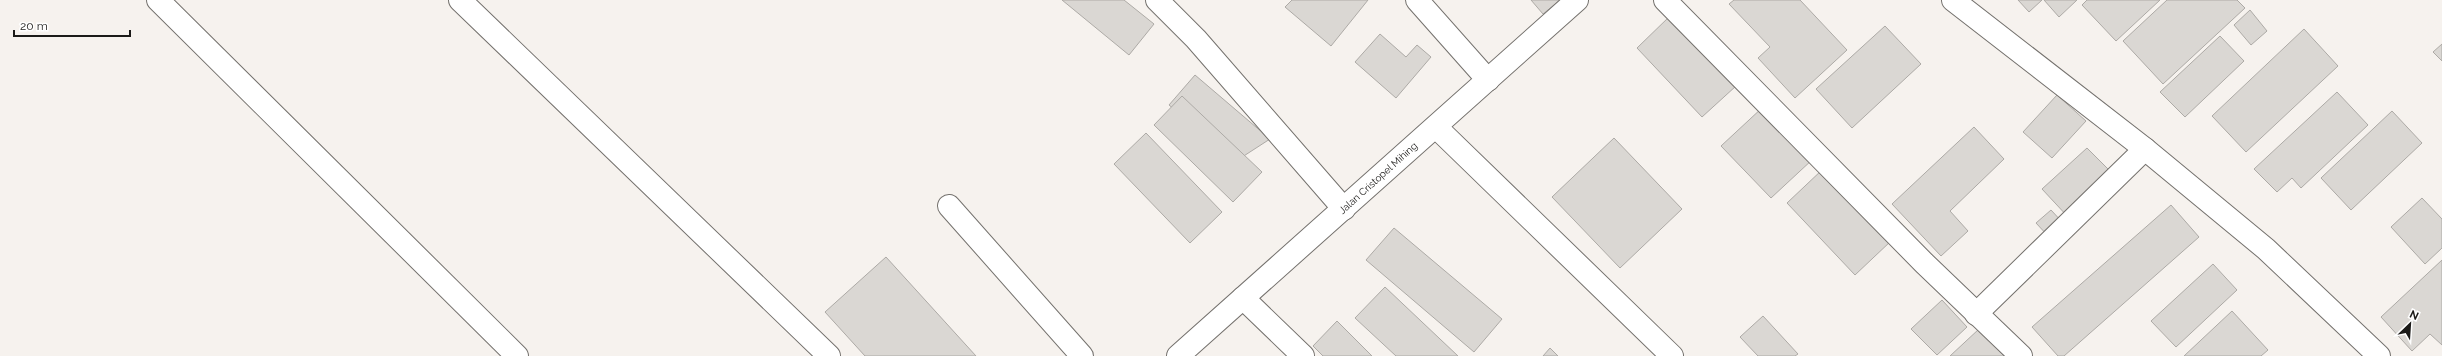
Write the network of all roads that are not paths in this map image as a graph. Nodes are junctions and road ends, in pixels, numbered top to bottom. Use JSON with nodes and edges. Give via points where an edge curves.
{"nodes":[{"id":1,"x":158,"y":0,"type":"edge"},
{"id":2,"x":460,"y":0,"type":"edge"},
{"id":3,"x":1157,"y":0,"type":"edge"},
{"id":4,"x":1418,"y":0,"type":"edge"},
{"id":5,"x":1577,"y":0,"type":"edge"},
{"id":6,"x":1665,"y":0,"type":"edge"},
{"id":7,"x":1953,"y":0,"type":"edge"},
{"id":8,"x":1488,"y":80,"type":"junction"},
{"id":9,"x":1436,"y":127,"type":"junction"},
{"id":10,"x":2145,"y":149,"type":"junction"},
{"id":11,"x":949,"y":206,"type":"dead end"},
{"id":12,"x":1344,"y":209,"type":"junction"},
{"id":13,"x":1243,"y":298,"type":"junction"},
{"id":14,"x":1976,"y":314,"type":"junction"},
{"id":15,"x":517,"y":356,"type":"edge"},
{"id":16,"x":829,"y":356,"type":"edge"},
{"id":17,"x":1082,"y":356,"type":"edge"},
{"id":18,"x":1178,"y":356,"type":"edge"},
{"id":19,"x":1303,"y":356,"type":"edge"},
{"id":20,"x":1672,"y":356,"type":"edge"},
{"id":21,"x":2021,"y":356,"type":"edge"},
{"id":22,"x":2379,"y":356,"type":"edge"}],
"edges":[{"from":1,"to":15,"type":"street"},
{"from":2,"to":16,"type":"street"},
{"from":3,"to":12,"type":"street","via":[[1196,39]]},
{"from":4,"to":8,"type":"street"},
{"from":5,"to":8,"type":"street","name":"Jalan Cristopel Mihing"},
{"from":6,"to":14,"type":"street"},
{"from":7,"to":10,"type":"street"},
{"from":8,"to":9,"type":"street","name":"Jalan Cristopel Mihing"},
{"from":9,"to":12,"type":"street","name":"Jalan Cristopel Mihing"},
{"from":9,"to":20,"type":"street"},
{"from":10,"to":14,"type":"street"},
{"from":10,"to":22,"type":"street","via":[[2266,249]]},
{"from":11,"to":17,"type":"street"},
{"from":12,"to":13,"type":"street","name":"Jalan Cristopel Mihing"},
{"from":13,"to":18,"type":"street","name":"Jalan Cristopel Mihing"},
{"from":13,"to":19,"type":"street"},
{"from":14,"to":21,"type":"street"}]}
